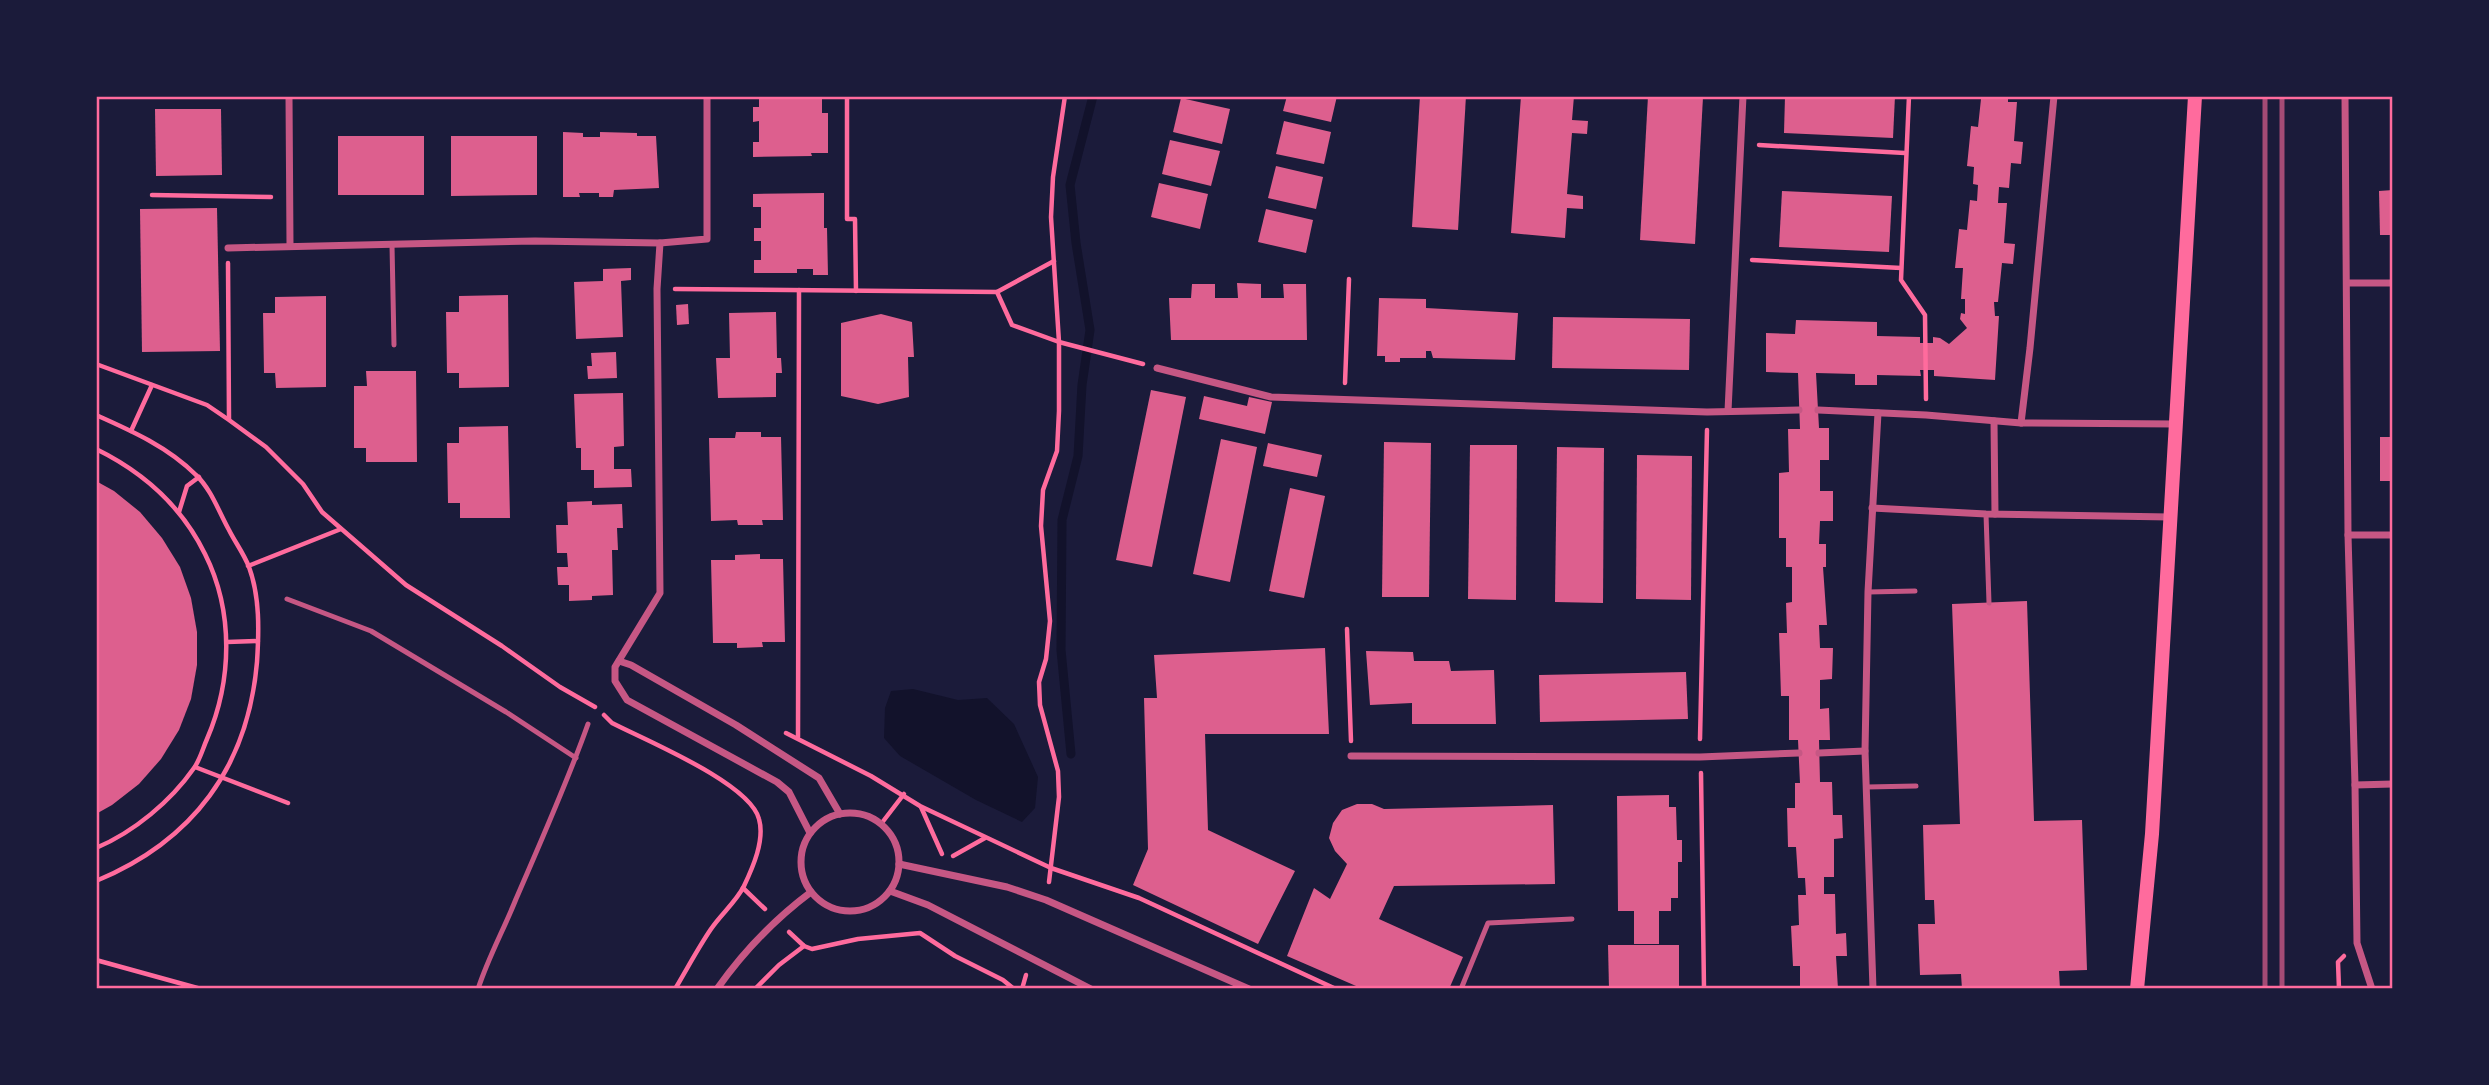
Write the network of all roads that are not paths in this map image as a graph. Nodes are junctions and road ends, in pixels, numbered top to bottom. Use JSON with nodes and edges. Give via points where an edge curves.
{"nodes":[{"id":1,"x":289,"y":96,"type":"edge"},
{"id":2,"x":708,"y":96,"type":"edge"},
{"id":3,"x":1743,"y":96,"type":"edge"},
{"id":4,"x":2054,"y":96,"type":"edge"},
{"id":5,"x":2195,"y":96,"type":"edge"},
{"id":6,"x":2345,"y":96,"type":"edge"},
{"id":7,"x":660,"y":243,"type":"junction"},
{"id":8,"x":392,"y":244,"type":"junction"},
{"id":9,"x":290,"y":245,"type":"junction"},
{"id":10,"x":228,"y":248,"type":"road end"},
{"id":11,"x":2347,"y":283,"type":"junction"},
{"id":12,"x":2393,"y":283,"type":"edge"},
{"id":13,"x":394,"y":345,"type":"dead end"},
{"id":14,"x":1157,"y":368,"type":"road end"},
{"id":15,"x":1799,"y":410,"type":"dead end"},
{"id":16,"x":1818,"y":410,"type":"dead end"},
{"id":17,"x":1728,"y":411,"type":"junction"},
{"id":18,"x":1878,"y":413,"type":"junction"},
{"id":19,"x":1994,"y":421,"type":"junction"},
{"id":20,"x":2021,"y":423,"type":"junction"},
{"id":21,"x":2176,"y":424,"type":"junction"},
{"id":22,"x":1872,"y":508,"type":"junction"},
{"id":23,"x":1990,"y":514,"type":"junction"},
{"id":24,"x":2170,"y":517,"type":"junction"},
{"id":25,"x":2393,"y":535,"type":"edge"},
{"id":26,"x":2348,"y":536,"type":"junction"},
{"id":27,"x":1915,"y":591,"type":"dead end"},
{"id":28,"x":1868,"y":592,"type":"junction"},
{"id":29,"x":287,"y":599,"type":"dead end"},
{"id":30,"x":1989,"y":603,"type":"dead end"},
{"id":31,"x":619,"y":661,"type":"junction"},
{"id":32,"x":588,"y":723,"type":"dead end"},
{"id":33,"x":1865,"y":751,"type":"junction"},
{"id":34,"x":1799,"y":753,"type":"dead end"},
{"id":35,"x":1819,"y":753,"type":"dead end"},
{"id":36,"x":1351,"y":756,"type":"road end"},
{"id":37,"x":576,"y":758,"type":"junction"},
{"id":38,"x":2355,"y":785,"type":"junction"},
{"id":39,"x":2393,"y":785,"type":"edge"},
{"id":40,"x":1916,"y":786,"type":"dead end"},
{"id":41,"x":1867,"y":787,"type":"junction"},
{"id":42,"x":840,"y":814,"type":"junction"},
{"id":43,"x":810,"y":833,"type":"junction"},
{"id":44,"x":899,"y":864,"type":"junction"},
{"id":45,"x":890,"y":891,"type":"junction"},
{"id":46,"x":811,"y":892,"type":"junction"},
{"id":47,"x":1572,"y":919,"type":"dead end"},
{"id":48,"x":478,"y":989,"type":"edge"},
{"id":49,"x":717,"y":989,"type":"edge"},
{"id":50,"x":1091,"y":989,"type":"edge"},
{"id":51,"x":1249,"y":989,"type":"edge"},
{"id":52,"x":1461,"y":989,"type":"edge"},
{"id":53,"x":1873,"y":989,"type":"edge"},
{"id":54,"x":2137,"y":989,"type":"edge"},
{"id":55,"x":2372,"y":989,"type":"edge"}],
"edges":[{"from":1,"to":9,"type":"street"},
{"from":2,"to":7,"type":"street","via":[[707,239]]},
{"from":3,"to":17,"type":"street"},
{"from":4,"to":20,"type":"street"},
{"from":5,"to":21,"type":"main road"},
{"from":6,"to":11,"type":"street"},
{"from":7,"to":8,"type":"street"},
{"from":7,"to":31,"type":"street","via":[[660,593]]},
{"from":8,"to":9,"type":"street"},
{"from":8,"to":13,"type":"lane"},
{"from":9,"to":10,"type":"street"},
{"from":11,"to":12,"type":"street"},
{"from":11,"to":26,"type":"street"},
{"from":14,"to":17,"type":"street","via":[[1271,397]]},
{"from":15,"to":17,"type":"street"},
{"from":16,"to":18,"type":"street"},
{"from":18,"to":19,"type":"street"},
{"from":18,"to":22,"type":"street"},
{"from":19,"to":20,"type":"street"},
{"from":19,"to":23,"type":"street"},
{"from":20,"to":21,"type":"street"},
{"from":21,"to":24,"type":"main road"},
{"from":22,"to":23,"type":"street"},
{"from":22,"to":28,"type":"street"},
{"from":23,"to":24,"type":"street"},
{"from":23,"to":30,"type":"lane"},
{"from":24,"to":54,"type":"main road","via":[[2152,834]]},
{"from":25,"to":26,"type":"street"},
{"from":26,"to":38,"type":"street"},
{"from":27,"to":28,"type":"lane"},
{"from":28,"to":33,"type":"street"},
{"from":29,"to":37,"type":"lane","via":[[371,631]]},
{"from":31,"to":42,"type":"street","via":[[736,725],[819,778]]},
{"from":31,"to":43,"type":"street","via":[[615,681],[628,700],[778,782],[789,792]]},
{"from":32,"to":37,"type":"lane"},
{"from":33,"to":35,"type":"street"},
{"from":33,"to":41,"type":"street"},
{"from":34,"to":36,"type":"street"},
{"from":37,"to":48,"type":"lane"},
{"from":38,"to":39,"type":"street"},
{"from":38,"to":55,"type":"street","via":[[2357,943]]},
{"from":40,"to":41,"type":"lane"},
{"from":41,"to":53,"type":"street"},
{"from":42,"to":43,"type":"street"},
{"from":42,"to":44,"type":"street","via":[[855,813],[881,824],[898,849]]},
{"from":43,"to":46,"type":"street","via":[[801,863]]},
{"from":44,"to":45,"type":"street"},
{"from":44,"to":51,"type":"street","via":[[1046,900]]},
{"from":45,"to":46,"type":"street","via":[[877,903],[842,911]]},
{"from":45,"to":50,"type":"street","via":[[928,905]]},
{"from":46,"to":49,"type":"street","via":[[776,920]]},
{"from":47,"to":52,"type":"lane","via":[[1488,923]]}]}
